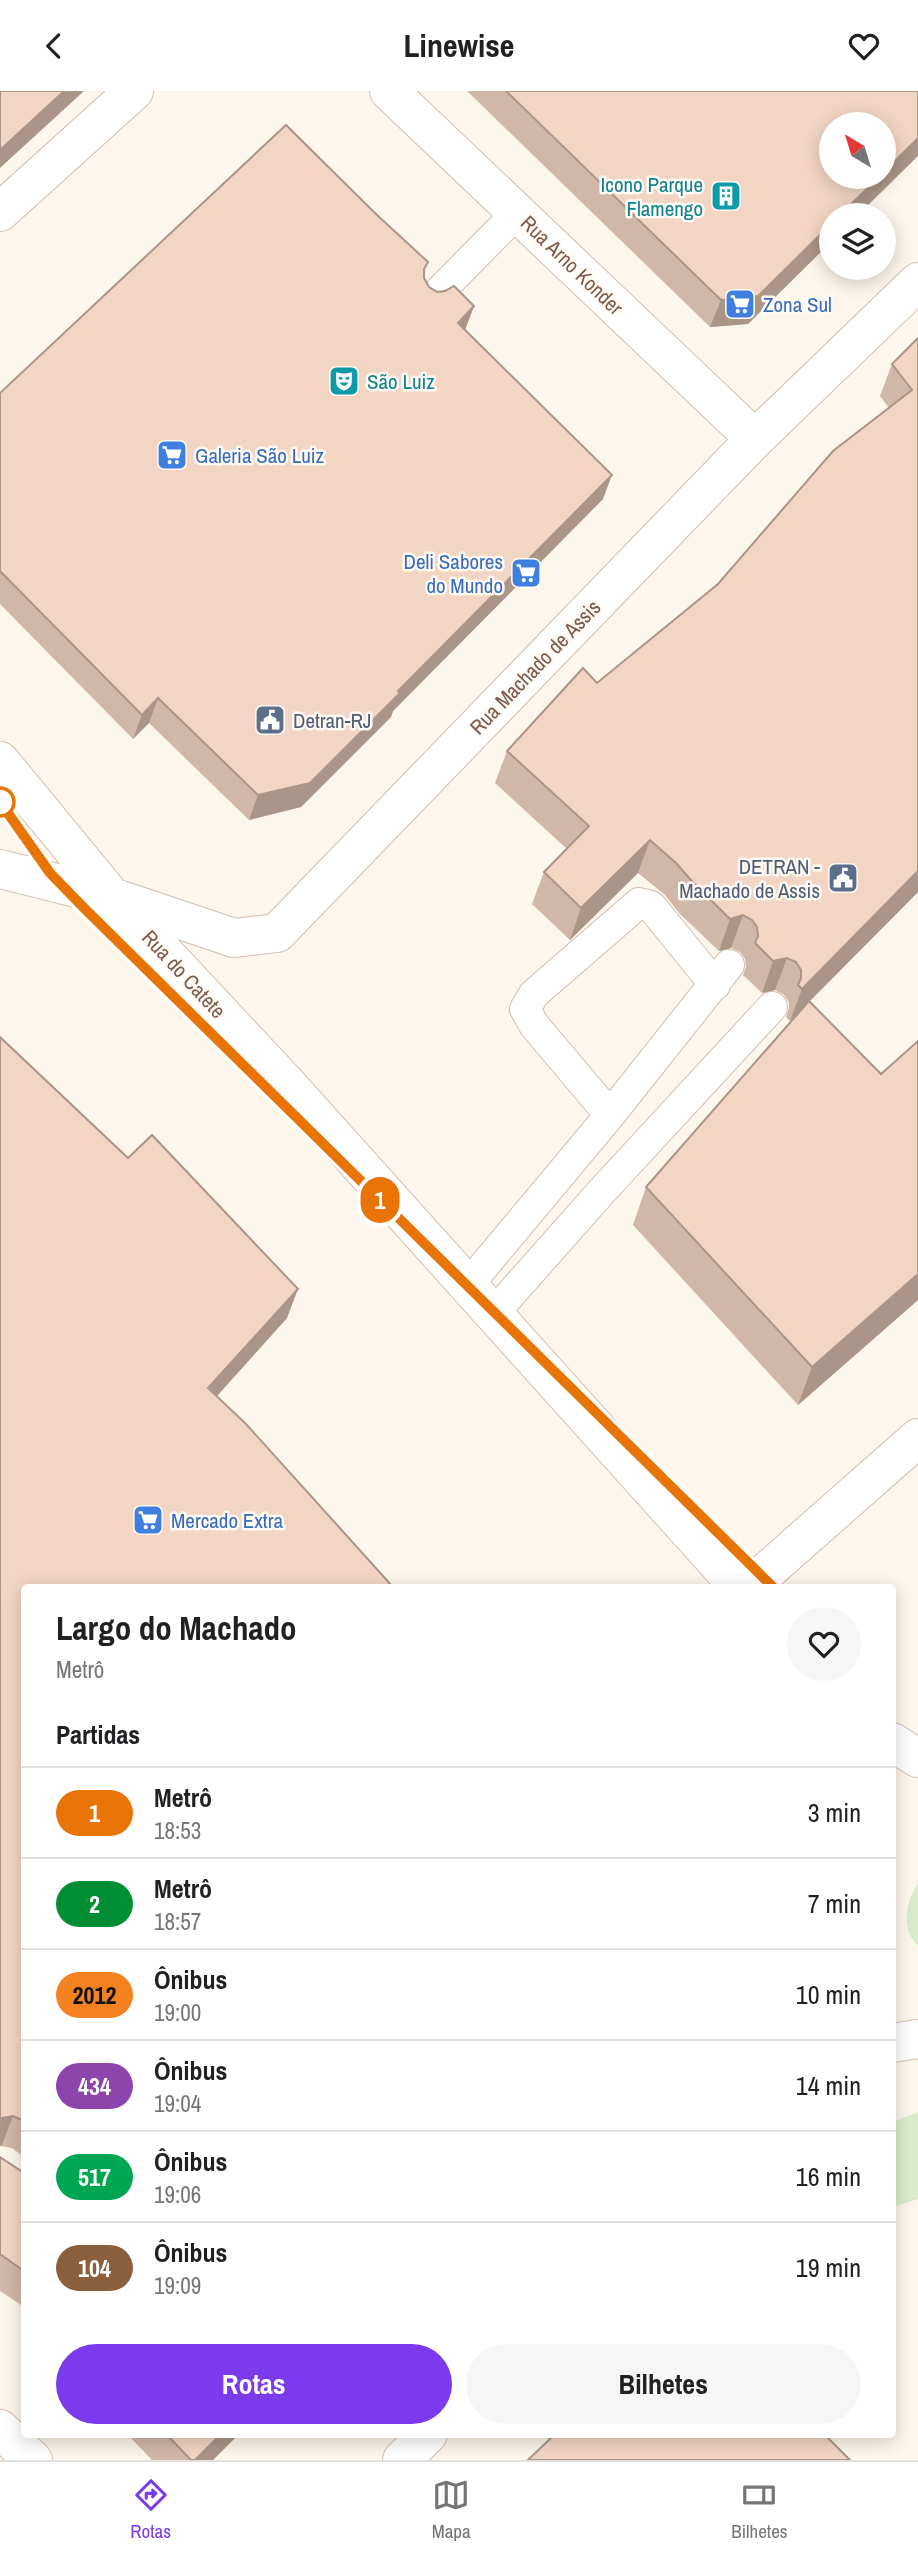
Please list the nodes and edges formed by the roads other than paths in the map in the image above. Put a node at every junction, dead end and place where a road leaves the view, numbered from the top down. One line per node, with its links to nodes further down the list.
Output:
1 (134, 91): 3 (street)
2 (389, 91): 4 (street, Rua Arno Konder)
3 (0, 212)
4 (517, 213): 6 (lane); 7 (street, Rua Arno Konder)
5 (918, 282): 7 (street, Rua Machado de Assis)
6 (432, 299)
7 (755, 439): 10 (street, Rua Machado de Assis)
8 (0, 761): 10 (street, Rua do Catete)
9 (0, 869): 10 (street, Rua Machado de Assis)
10 (111, 897): 13 (street, Rua do Catete)
11 (772, 1007): 14 (lane)
12 (610, 1115): 12 (lane); 13 (lane)
13 (468, 1285): 14 (street, Rua do Catete)
14 (493, 1314): 16 (street, Rua do Catete)
15 (918, 1438): 17 (street)
16 (736, 1584)
17 (752, 1584)
18 (896, 1744): 19 (street)
19 (918, 1758)
20 (918, 2039): 21 (street)
21 (896, 2042)
22 (0, 2429): 24 (street)
23 (424, 2438): 25 (street)
24 (33, 2460)
25 (402, 2460)

